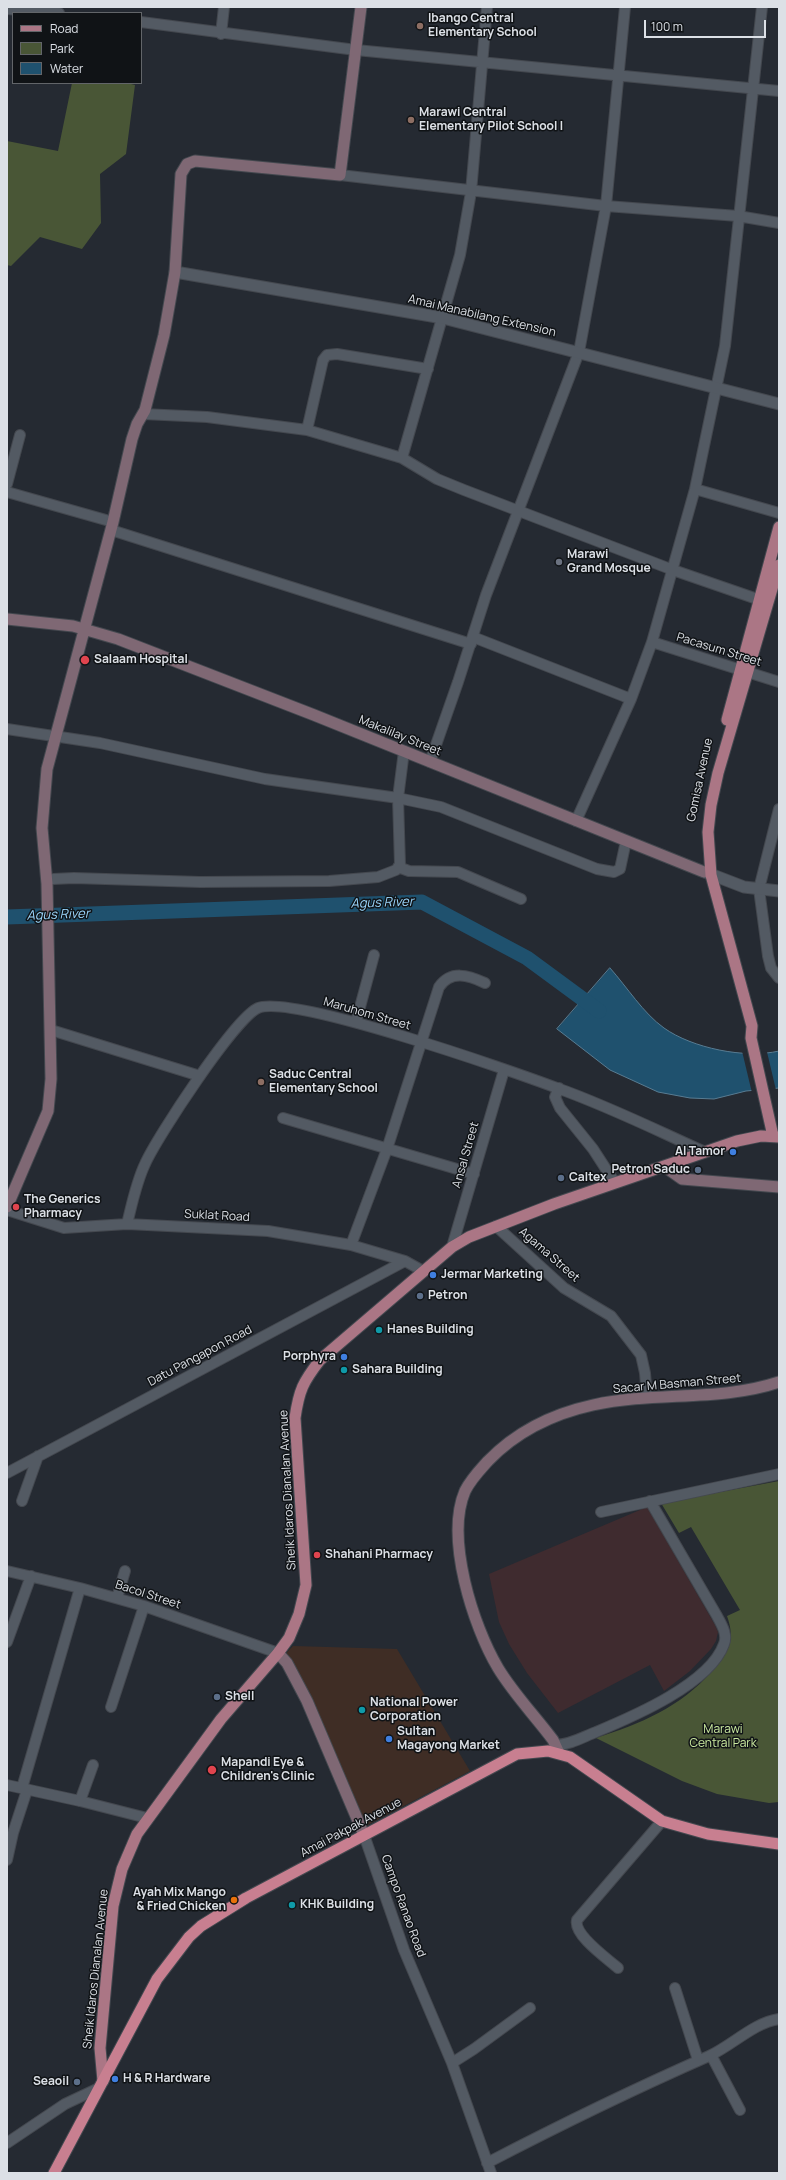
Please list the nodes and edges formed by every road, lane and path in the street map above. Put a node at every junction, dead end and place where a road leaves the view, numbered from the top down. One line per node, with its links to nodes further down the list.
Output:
1 (224, 7): 9 (street)
2 (361, 7): 10 (main road)
3 (487, 7): 11 (street)
4 (625, 7): 12 (street)
5 (762, 7): 13 (street)
6 (7, 9): 7 (street)
7 (46, 12)
8 (142, 22): 9 (street)
9 (221, 34): 10 (street)
10 (356, 50): 11 (street); 15 (main road)
11 (481, 63): 12 (street); 16 (street)
12 (618, 76): 13 (street); 17 (street)
13 (752, 88): 14 (street); 18 (street)
14 (779, 91)
15 (340, 175): 16 (street); 20 (main road)
16 (471, 192): 17 (street); 21 (street)
17 (606, 206): 18 (street); 22 (street)
18 (738, 216): 19 (street); 24 (street)
19 (779, 223)
20 (175, 272): 21 (street, Amai Manabilang Extension); 26 (main road)
21 (443, 318): 22 (street, Amai Manabilang Extension); 23 (street)
22 (579, 352): 24 (street, Amai Manabilang Extension); 33 (street)
23 (428, 369): 27 (street); 29 (street)
24 (717, 387): 25 (street, Amai Manabilang Extension); 31 (street)
25 (779, 404)
26 (143, 414): 27 (street); 35 (main road)
27 (307, 430): 29 (street)
28 (20, 435): 30 (street)
29 (402, 458): 33 (street)
30 (7, 484)
31 (695, 490): 34 (street); 38 (street)
32 (7, 492): 35 (street)
33 (519, 511): 38 (street); 42 (street)
34 (779, 513)
35 (112, 526): 41 (main road); 42 (street)
36 (779, 527): 39 (main road, Gomisa Avenue)
37 (779, 565): 44 (main road, Gomisa Avenue)
38 (673, 570): 39 (street); 43 (street)
39 (760, 600): 44 (main road, Gomisa Avenue)
40 (7, 619): 41 (main road, Makalilay Street)
41 (84, 628): 48 (main road); 49 (main road, Makalilay Street)
42 (472, 641): 46 (street); 50 (street)
43 (652, 642): 44 (street, Pacasum Street); 46 (street)
44 (745, 672): 45 (street, Pacasum Street); 56 (main road, Gomisa Avenue)
45 (779, 682)
46 (631, 699): 53 (street)
47 (7, 729): 48 (street)
48 (57, 737): 51 (street); 57 (main road)
49 (404, 751): 50 (main road, Makalilay Street); 51 (street)
50 (430, 762): 53 (main road, Makalilay Street)
51 (398, 798): 54 (street); 55 (street)
52 (779, 810): 58 (street)
53 (576, 821): 54 (main road, Makalilay Street)
54 (626, 841): 56 (main road, Makalilay Street)
55 (398, 867): 57 (street); 60 (street)
56 (707, 874): 58 (street); 71 (main road, Gomisa Avenue)
57 (50, 882): 65 (main road)
58 (759, 889): 59 (street); 62 (street)
59 (779, 891)
60 (521, 899)
61 (374, 955): 64 (street)
62 (779, 978)
63 (485, 983): 66 (street)
64 (356, 1022): 66 (street, Maruhom Street); 68 (street, Maruhom Street)
65 (51, 1030): 68 (street); 78 (main road)
66 (421, 1043): 67 (street, Maruhom Street); 72 (street)
67 (504, 1070): 69 (street, Maruhom Street); 75 (street, Ansal Street)
68 (200, 1076): 80 (street, Maruhom Street)
69 (559, 1088): 73 (street, Maruhom Street); 76 (street)
70 (283, 1118): 72 (street)
71 (776, 1137): 73 (main road, Sheik Idaros Dianalan Avenue)
72 (387, 1149): 75 (street); 82 (street)
73 (705, 1152): 74 (main road, Sheik Idaros Dianalan Avenue)
74 (665, 1167): 76 (main road, Sheik Idaros Dianalan Avenue); 77 (main road)
75 (474, 1174): 83 (street, Ansal Street)
76 (615, 1183): 81 (main road, Sheik Idaros Dianalan Avenue)
77 (779, 1187)
78 (7, 1207)
79 (7, 1210): 80 (street, Suklat Road)
80 (127, 1224): 82 (street, Suklat Road)
81 (496, 1226): 83 (main road, Sheik Idaros Dianalan Avenue); 87 (street, Agama Street)
82 (351, 1245): 84 (street, Suklat Road)
83 (452, 1247): 85 (main road, Sheik Idaros Dianalan Avenue)
84 (405, 1261): 85 (street, Suklat Road); 88 (street, Datu Pangapon Road)
85 (423, 1271): 101 (main road, Sheik Idaros Dianalan Avenue)
86 (779, 1382): 87 (main road, Sacar M Basman Street)
87 (646, 1397): 103 (main road, Sacar M Basman Street)
88 (38, 1456): 89 (street, Datu Pangapon Road); 91 (street)
89 (7, 1473)
90 (779, 1474): 92 (street)
91 (22, 1501)
92 (650, 1501): 93 (street); 103 (street)
93 (601, 1512)
94 (7, 1571): 96 (street, Bacol Street)
95 (125, 1571): 98 (street)
96 (31, 1576): 97 (street, Bacol Street); 100 (street)
97 (80, 1588): 98 (street, Bacol Street); 106 (street)
98 (117, 1598): 99 (street, Bacol Street)
99 (144, 1606): 101 (street, Bacol Street); 102 (street)
100 (7, 1642)
101 (278, 1653): 108 (main road, Sheik Idaros Dianalan Avenue); 110 (main road, Campo Ranao Road)
102 (111, 1707)
103 (558, 1749): 109 (highway, Amai Pakpak Avenue); 110 (highway, Amai Pakpak Avenue)
104 (93, 1766): 107 (street)
105 (7, 1786): 106 (street)
106 (24, 1789): 107 (street); 112 (street)
107 (80, 1801): 108 (street)
108 (147, 1818): 120 (main road, Sheik Idaros Dianalan Avenue)
109 (662, 1821): 111 (highway, Amai Pakpak Avenue); 113 (street)
110 (364, 1834): 119 (street, Campo Ranao Road); 120 (highway, Amai Pakpak Avenue)
111 (779, 1844)
112 (7, 1860)
113 (618, 1968)
114 (675, 1988): 118 (street)
115 (530, 2008): 119 (street)
116 (779, 2019): 117 (street)
117 (711, 2055): 118 (street); 121 (street)
118 (698, 2060): 123 (street)
119 (452, 2063): 123 (street, Campo Ranao Road)
120 (101, 2084): 122 (street); 124 (highway, Amai Pakpak Avenue)
121 (740, 2110)
122 (7, 2143)
123 (487, 2163): 125 (street, Campo Ranao Road)
124 (54, 2173)
125 (491, 2173)

